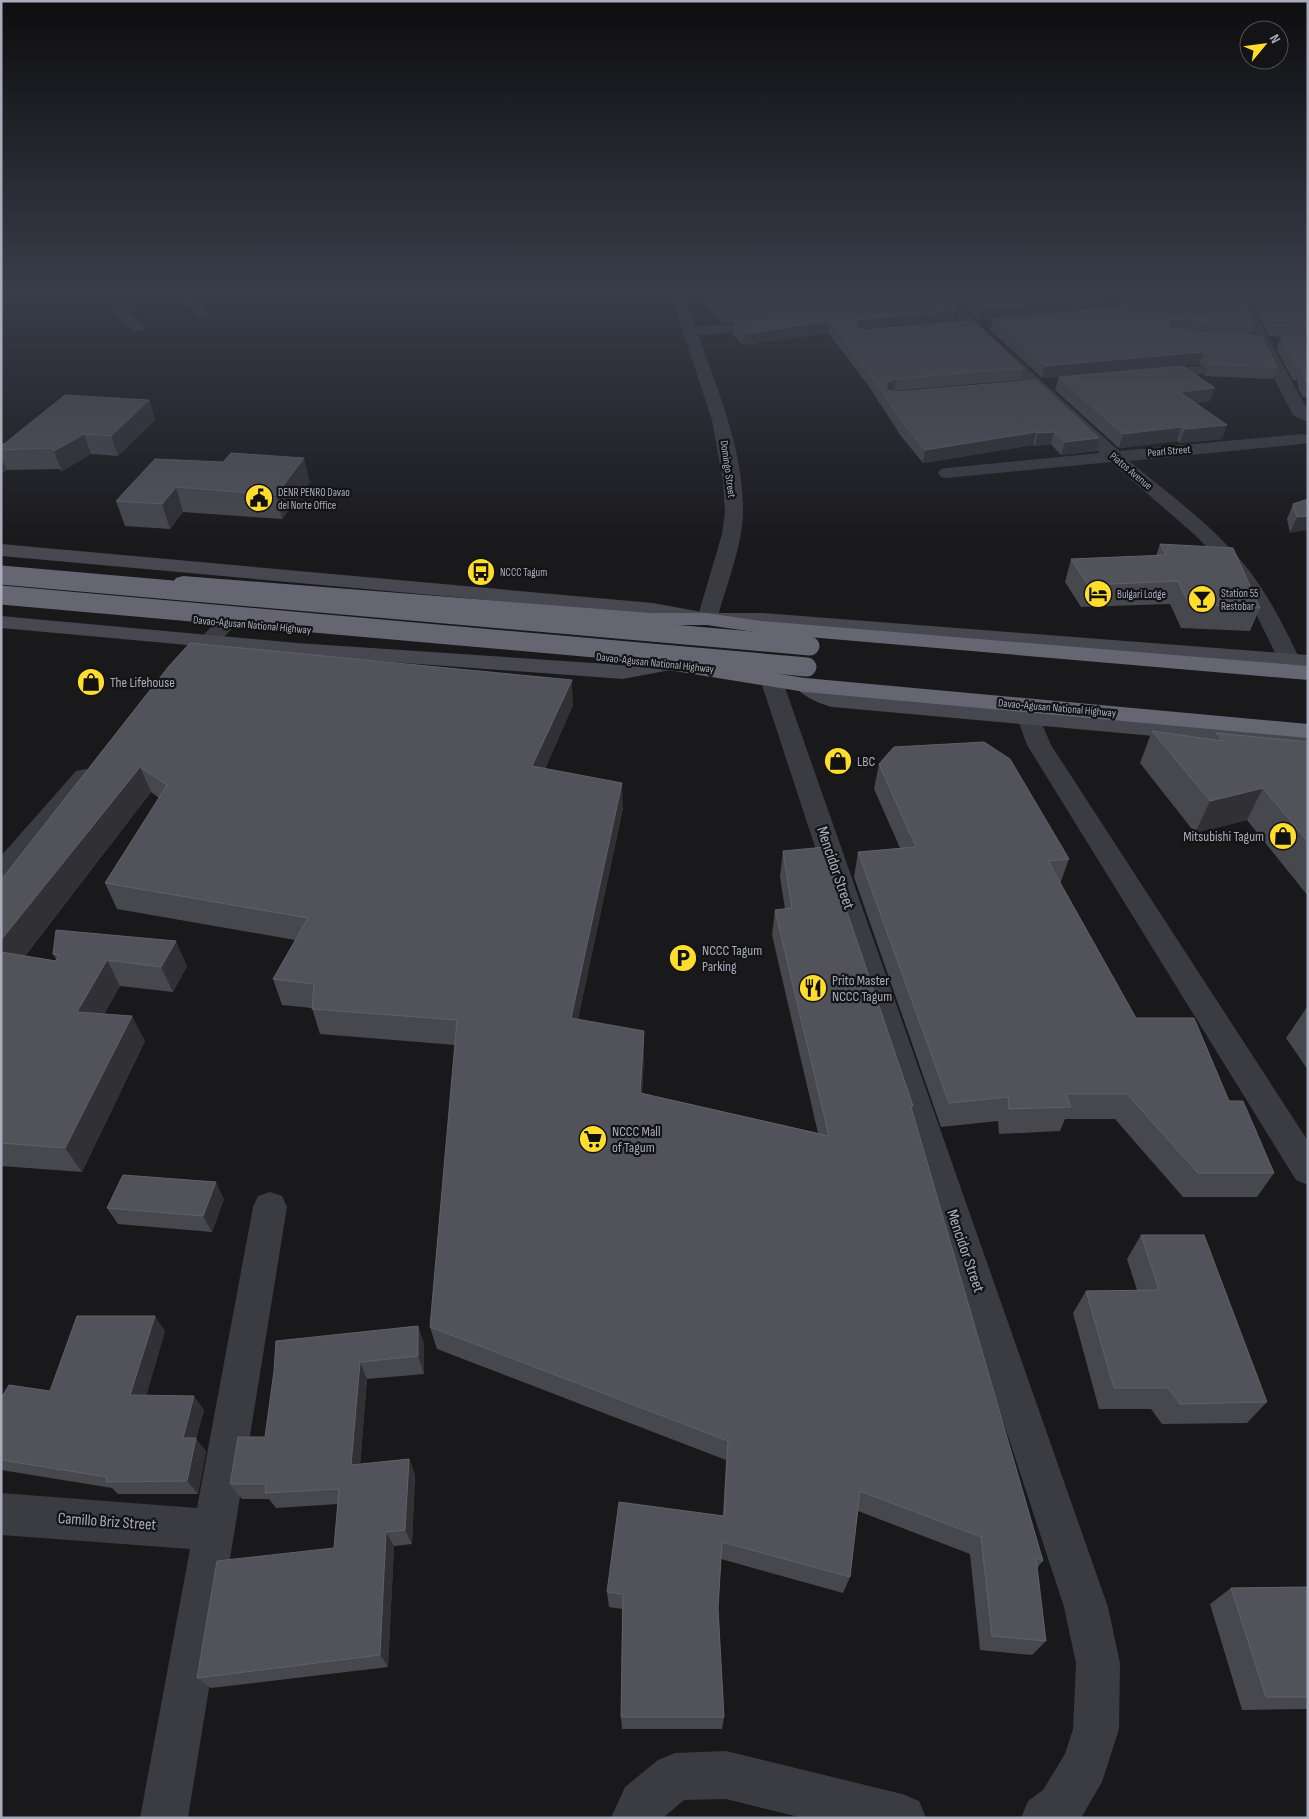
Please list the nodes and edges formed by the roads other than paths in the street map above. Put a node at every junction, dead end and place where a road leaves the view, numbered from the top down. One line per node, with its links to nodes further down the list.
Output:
1 (705, 378): 17 (street, Domingo Street)
2 (1029, 378): 5 (street, Piatos Avenue)
3 (1284, 378): 7 (street)
4 (1056, 384): 5 (street)
5 (1036, 385): 6 (street); 9 (street, Piatos Avenue)
6 (1017, 387)
7 (1304, 415)
8 (1302, 439): 9 (street, Pearl Street)
9 (1113, 456): 10 (street, Pearl Street); 23 (street, Piatos Avenue)
10 (947, 473)
11 (1, 550): 14 (street)
12 (1, 567): 14 (highway)
13 (1, 575): 22 (highway, Davao-Agusan National Highway, bridge)
14 (374, 590): 17 (highway)
15 (1, 595): 22 (highway, Davao-Agusan National Highway, bridge)
16 (1, 602): 19 (highway, Davao-Agusan National Highway)
17 (707, 619): 21 (highway); 23 (highway); 24 (highway)
18 (1, 622): 20 (street)
19 (226, 623): 20 (street); 21 (highway, Davao-Agusan National Highway)
20 (210, 641): 21 (street); 26 (street)
21 (673, 663): 24 (highway, Davao-Agusan National Highway)
22 (807, 666): 25 (highway, Davao-Agusan National Highway); 27 (highway, Davao-Agusan National Highway); 28 (highway, Davao-Agusan National Highway); 29 (street); 30 (highway, Davao-Agusan National Highway)
23 (1300, 667)
24 (732, 672): 25 (highway, Davao-Agusan National Highway)
25 (771, 679): 41 (street, Mencidor Street)
26 (174, 680)
27 (1308, 690)
28 (1308, 712)
29 (1029, 717): 31 (street); 34 (street)
30 (1308, 731)
31 (1308, 743)
32 (99, 762): 33 (street)
33 (1, 874)
34 (1308, 1170)
35 (270, 1207): 37 (street)
36 (1, 1514): 37 (street, Camillo Briz Street)
37 (213, 1530): 38 (street)
38 (164, 1818)
39 (636, 1818): 40 (street)
40 (902, 1818)
41 (1045, 1818)

